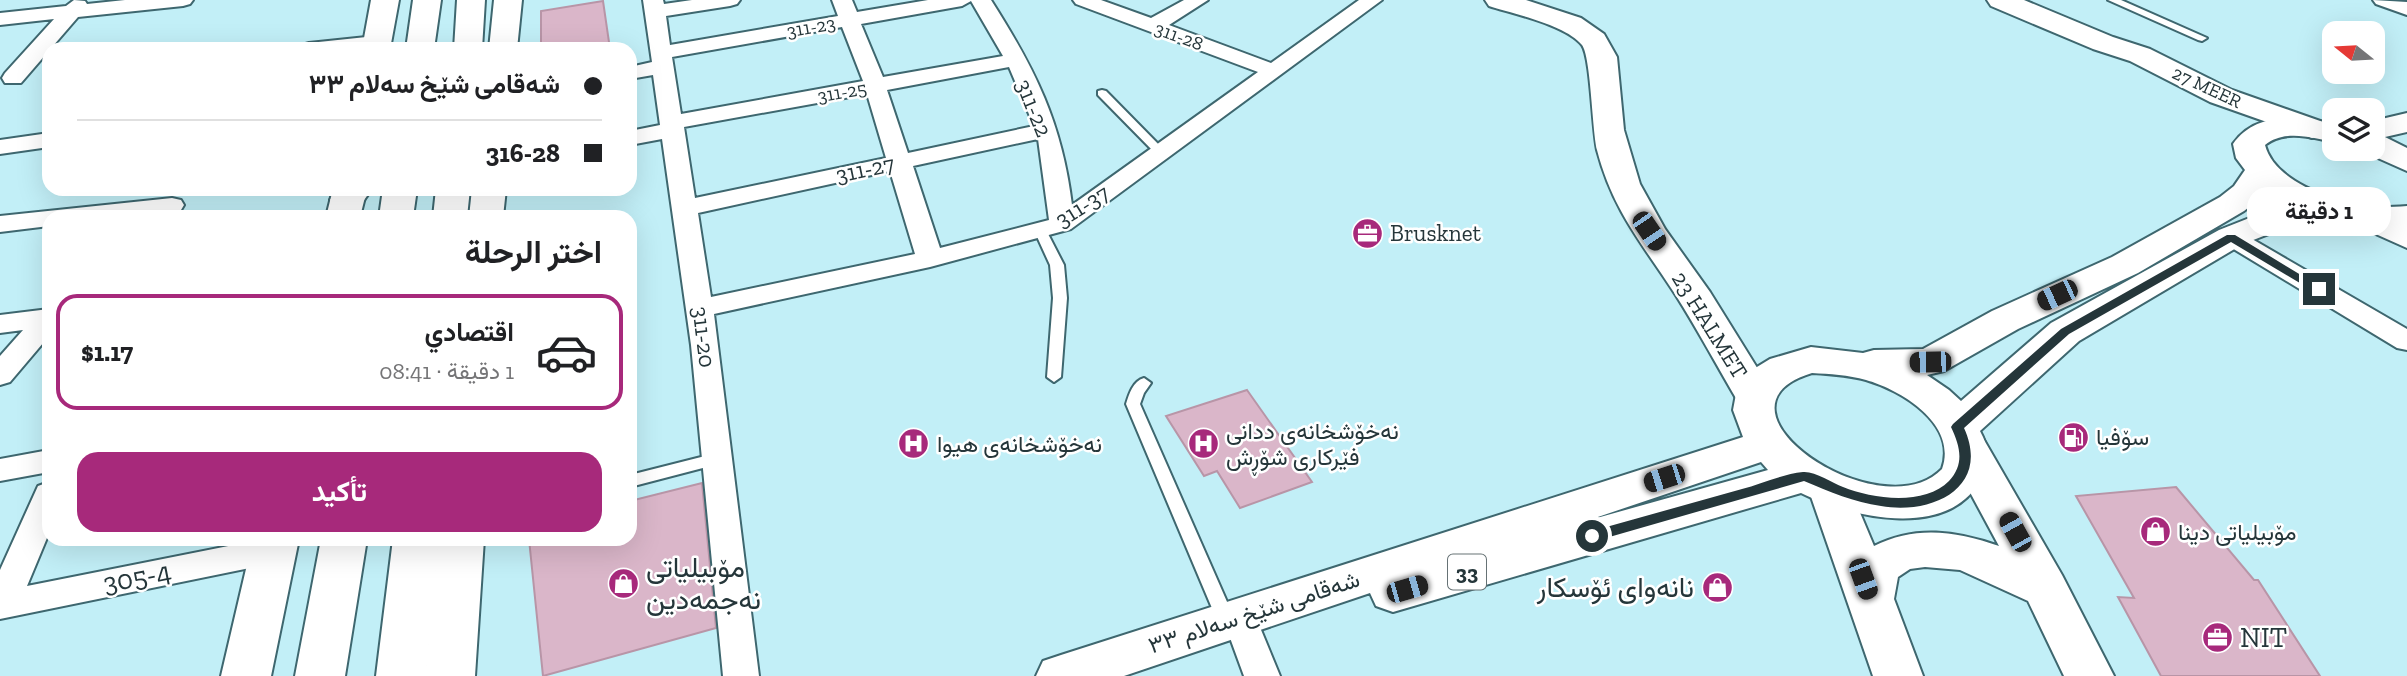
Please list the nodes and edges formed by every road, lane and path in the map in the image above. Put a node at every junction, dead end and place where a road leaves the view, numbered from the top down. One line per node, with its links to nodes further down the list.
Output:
1 (183, 0): 15 (street)
2 (385, 0): 24 (main road)
3 (471, 0): 26 (main road)
4 (508, 0): 27 (main road)
5 (730, 0): 17 (street)
6 (962, 0): 19 (street, 311-23)
7 (981, 0): 31 (street, 311-22)
8 (1083, 0): 21 (street, 311-28)
9 (1198, 0): 21 (street)
10 (1372, 0): 33 (street, 311-37)
11 (1499, 0): 72 (main road, 23 HALMET)
12 (2001, 0): 29 (main road, 27 MEER)
13 (2113, 0): 22 (lane)
14 (2383, 0): 18 (street)
15 (78, 5): 20 (street); 23 (street)
16 (420, 5): 25 (main road)
17 (654, 6): 30 (street, 311-20)
18 (2407, 9)
19 (846, 10): 30 (street, 311-23); 36 (street)
20 (0, 19)
21 (1153, 26): 33 (street, 311-28)
22 (2202, 38)
23 (42, 42)
24 (377, 42)
25 (420, 42)
26 (468, 42)
27 (504, 42)
28 (42, 43): 35 (street)
29 (2103, 43): 41 (main road, 27 MEER); 49 (main road, 27 MEER)
30 (660, 60): 32 (street, 311-23); 39 (street, 311-20)
31 (1014, 60): 36 (street, 311-25); 43 (street, 311-22)
32 (637, 70)
33 (1274, 71): 48 (street, 311-37)
34 (42, 75): 35 (street)
35 (7, 79)
36 (875, 85): 39 (street, 311-25); 51 (street)
37 (1102, 93): 48 (lane)
38 (2407, 122): 40 (main road)
39 (670, 127): 44 (street, 311-25); 53 (street, 311-20)
40 (2385, 128)
41 (2322, 129)
42 (2322, 130): 49 (main road)
43 (1045, 131): 51 (street, 311-27); 59 (street, 311-22)
44 (637, 136)
45 (42, 142): 46 (street)
46 (0, 147)
47 (2385, 150): 50 (main road)
48 (1161, 153): 59 (street, 311-37)
49 (2255, 157): 55 (main road); 68 (main road)
50 (2407, 161)
51 (901, 162): 53 (street, 311-27); 62 (street)
52 (173, 204): 54 (street)
53 (684, 208): 63 (street, 311-20)
54 (122, 210)
55 (2349, 212): 56 (main road); 60 (main road); 61 (main road)
56 (2407, 216)
57 (42, 219): 58 (street)
58 (0, 224)
59 (1051, 227): 62 (street, 311-37); 70 (lane)
60 (2231, 237): 67 (street); 73 (main road)
61 (2407, 237)
62 (930, 259): 63 (street, 311-37)
63 (700, 308): 75 (street, 311-20)
64 (42, 319): 65 (street)
65 (0, 324)
66 (42, 326): 69 (street)
67 (2407, 341)
68 (1858, 364): 72 (main road); 73 (main road)
69 (0, 375)
70 (1054, 377)
71 (1144, 383): 89 (lane)
72 (1754, 395): 74 (main road)
73 (1961, 435): 79 (main road); 86 (main road)
74 (1768, 444): 79 (main road); 89 (main road, شەقامی شێخ سەلام ٣٣ / 33)
75 (717, 459): 78 (lane); 94 (street, 311-20)
76 (42, 462): 77 (street)
77 (0, 470)
78 (637, 479)
79 (1818, 482): 87 (main road); 89 (main road, شەقامی شێخ سەلام ٣٣ / 33)
80 (42, 510): 88 (street)
81 (266, 546): 88 (street, 305-4)
82 (275, 546): 90 (main road)
83 (343, 546): 91 (main road)
84 (415, 546): 92 (main road)
85 (460, 546): 93 (main road)
86 (2045, 587): 87 (main road); 98 (main road)
87 (1870, 599): 97 (main road)
88 (1, 605)
89 (1245, 644): 95 (main road, شەقامی شێخ سەلام ٣٣ / 33); 96 (main road, شەقامی شێخ سەلام ٣٣ / 33)
90 (246, 676)
91 (320, 676)
92 (401, 676)
93 (450, 676)
94 (741, 676)
95 (1061, 676)
96 (1131, 676)
97 (1898, 676)
98 (2089, 676)

